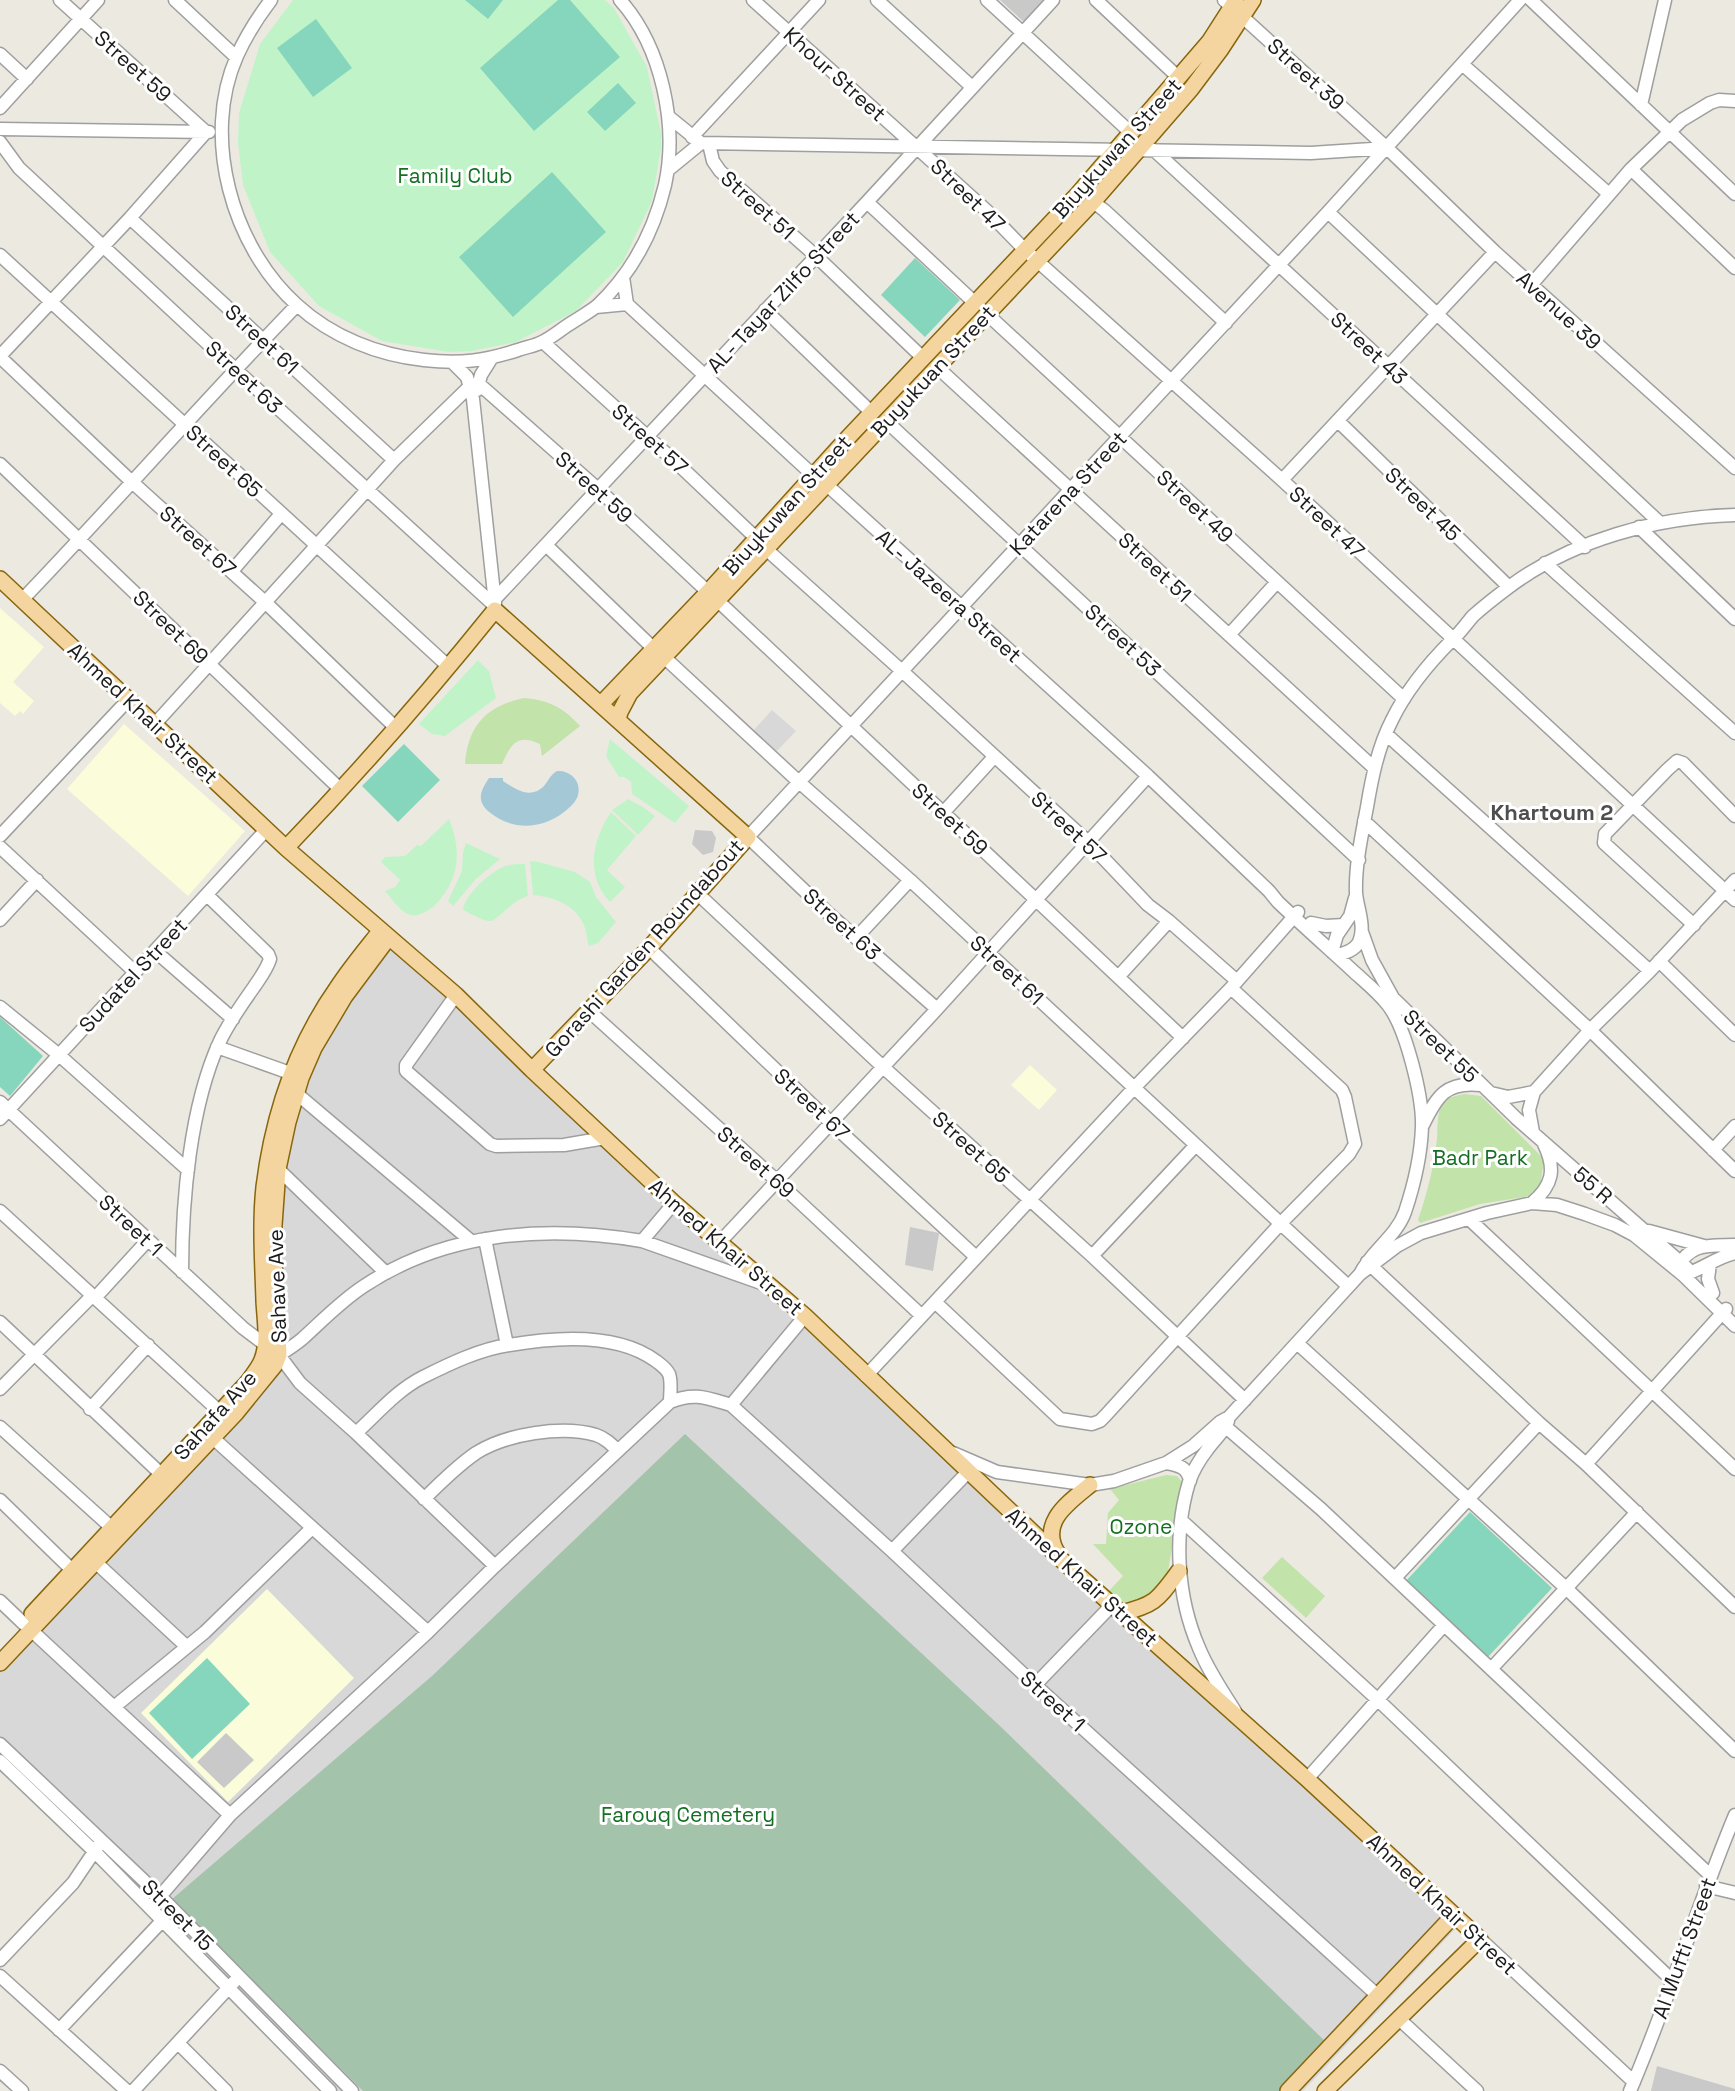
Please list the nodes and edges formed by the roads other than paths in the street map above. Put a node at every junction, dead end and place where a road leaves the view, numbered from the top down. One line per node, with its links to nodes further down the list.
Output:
1 (60, 0): 17 (street, Street 59)
2 (98, 0): 17 (street)
3 (175, 0): 21 (street)
4 (271, 0): 21 (street)
5 (620, 0): 29 (street)
6 (753, 0): 19 (street, Khour Street)
7 (819, 0): 19 (street)
8 (877, 0): 25 (street)
9 (987, 0): 18 (street)
10 (1053, 0): 18 (street, AL- Tayar Zilfo Street)
11 (1096, 0): 23 (street)
12 (1254, 0): 16 (main road)
13 (1520, 0): 22 (street, Katarena Street)
14 (1531, 0): 27 (street)
15 (1665, 0): 27 (street)
16 (1234, 6): 23 (main road, Biuykuwan Street); 38 (street, Street 39); 40 (main road, Buyukuan Street)
17 (81, 18): 24 (street); 31 (street, Street 59)
18 (1023, 32): 25 (street, AL- Tayar Zilfo Street); 33 (street)
19 (790, 33): 35 (street); 37 (street, Khour Street)
20 (0, 54): 24 (street)
21 (236, 57): 32 (street)
22 (1462, 64): 38 (street, Katarena Street); 43 (street)
23 (1179, 78): 33 (main road, Biuykuwan Street)
24 (27, 79): 28 (street)
25 (972, 87): 37 (street, AL- Tayar Zilfo Street)
26 (1735, 101): 34 (street)
27 (1641, 105): 34 (street)
28 (0, 108)
29 (669, 117): 35 (street); 42 (street)
30 (0, 129): 31 (street)
31 (206, 132): 32 (street); 48 (street)
32 (222, 132): 61 (street)
33 (1130, 132): 39 (main road, Biuykuwan Street)
34 (1670, 132): 41 (street); 44 (street)
35 (701, 141): 37 (street); 42 (street); 53 (street, Street 51)
36 (0, 142): 49 (street, Street 63)
37 (917, 147): 39 (street); 45 (street, AL- Tayar Zilfo Street); 50 (street, Street 47)
38 (1387, 148): 40 (street); 47 (street, Katarena Street); 51 (street, Avenue 39)
39 (1116, 150): 40 (street); 50 (main road, Biuykuwan Street)
40 (1146, 150): 46 (main road, Buyukuan Street); 55 (street, Street 43)
41 (1631, 169): 43 (street); 56 (street)
42 (668, 170): 57 (street)
43 (1609, 194): 58 (street)
44 (1735, 194)
45 (867, 202): 53 (street, AL- Tayar Zilfo Street); 63 (street, Street 49)
46 (1093, 202): 54 (main road, Buyukuan Street); 66 (street)
47 (1328, 212): 55 (street, Katarena Street); 65 (street)
48 (130, 218): 49 (street); 67 (street, Street 61)
49 (104, 247): 59 (street); 75 (street, Street 63)
50 (1024, 249): 54 (street, Street 47); 63 (main road, Biuykuwan Street)
51 (1495, 252): 58 (street, Avenue 39); 65 (street)
52 (0, 255): 59 (street, Street 65)
53 (816, 256): 64 (street, AL- Tayar Zilfo Street); 70 (street, Street 51)
54 (1036, 261): 63 (main road, Buyukuan Street); 77 (street, Street 47)
55 (1279, 265): 66 (street, Katarena Street); 73 (street, Street 43)
56 (1735, 268)
57 (623, 277): 60 (street); 62 (street)
58 (1531, 285): 87 (street, Avenue 39)
59 (52, 302): 69 (street); 82 (street, Street 65)
60 (627, 304): 62 (street); 76 (street, AL- Jazeera Street)
61 (297, 305): 67 (street); 72 (street)
62 (596, 307): 68 (street)
63 (981, 309): 70 (main road, Biuykuwan Street); 74 (main road, Buyukuan Street); 84 (street, Street 49)
64 (765, 310): 76 (street, AL- Tayar Zilfo Street); 79 (street)
65 (1438, 315): 73 (street); 97 (street)
66 (1226, 322): 77 (street, Katarena Street)
67 (263, 340): 75 (street); 85 (street, Street 61)
68 (543, 342): 71 (street); 83 (street, Street 57)
69 (0, 357): 90 (street, Street 67)
70 (923, 358): 79 (main road, Biuykuwan Street)
71 (491, 359): 72 (street); 78 (street)
72 (453, 363): 78 (street)
73 (1389, 366): 81 (street); 104 (street, Street 43)
74 (937, 367): 80 (main road, Buyukuan Street); 93 (street, Street 51)
75 (235, 369): 82 (street); 94 (street, Street 63)
76 (704, 376): 83 (street, AL- Tayar Zilfo Street); 88 (street, AL- Jazeera Street)
77 (1172, 380): 84 (street, Katarena Street); 89 (street, Street 47)
78 (475, 385): 85 (street); 92 (street, Street 59); 113 (street)
79 (872, 413): 88 (main road, Biuykuwan Street)
80 (886, 421): 91 (main road, Buyukuan Street); 101 (street, Street 53)
81 (1338, 421): 89 (street); 109 (street, Street 45)
82 (184, 424): 90 (street); 95 (street, Street 65)
83 (647, 436): 92 (street, AL- Tayar Zilfo Street); 100 (street, Street 57)
84 (1120, 436): 93 (street, Katarena Street); 108 (street, Street 49)
85 (394, 460): 94 (street)
86 (0, 464): 99 (street, Street 69)
87 (1735, 468)
88 (814, 476): 91 (street, AL- Jazeera Street); 100 (main road, Biuykuwan Street)
89 (1282, 480): 117 (street, Street 47)
90 (132, 482): 99 (street); 106 (street, Street 67)
91 (827, 485): 100 (main road, Buyukuan Street); 114 (street, AL- Jazeera Street)
92 (598, 489): 102 (street, AL- Tayar Zilfo Street); 110 (street, Street 59)
93 (1071, 489): 101 (street, Katarena Street); 116 (street, Street 51)
94 (368, 490): 103 (street); 113 (street, Street 63)
95 (281, 514): 103 (street, Street 65); 106 (street)
96 (1735, 515): 97 (street)
97 (1659, 522): 98 (street)
98 (1639, 527): 104 (street); 115 (street)
99 (80, 540): 111 (street); 119 (street, Street 69)
100 (761, 543): 110 (main road, Buyukuan Street); 121 (street, Street 57)
101 (1020, 545): 114 (street, Katarena Street); 146 (street, Street 53)
102 (546, 546): 113 (street, AL- Tayar Zilfo Street); 118 (street, Street 61)
103 (318, 547): 112 (street); 120 (street, Street 65)
104 (1585, 547): 105 (street)
105 (1545, 563): 109 (street); 129 (street)
106 (232, 572): 112 (street, Street 67)
107 (0, 579): 111 (main road, Ahmed Khair Street)
108 (1277, 582): 116 (street); 122 (street, Street 49)
109 (1509, 587): 117 (street)
110 (712, 596): 118 (main road, Buyukuan Street); 127 (street, Street 59)
111 (22, 600): 123 (main road, Ahmed Khair Street)
112 (266, 603): 119 (street); 128 (street, Street 67)
113 (495, 605): 120 (main road); 124 (main road, Gorashi Garden Roundabout)
114 (962, 607): 121 (street, Katarena Street); 133 (street, AL- Jazeera Street)
115 (1735, 619)
116 (1229, 635): 132 (street, Street 51)
117 (1453, 639): 122 (street); 136 (street, Street 47)
118 (659, 652): 124 (main road); 125 (main road, Buyukuan Street); 134 (street, Street 61)
119 (210, 664): 126 (street); 135 (street, Street 69)
120 (449, 667): 128 (main road)
121 (902, 671): 127 (street, Katarena Street); 131 (street, Street 57)
122 (1404, 699): 130 (street)
123 (128, 700): 126 (main road, Ahmed Khair Street); 141 (street)
124 (601, 705): 125 (main road, Gorashi Garden Roundabout)
125 (618, 720): 142 (main road, Gorashi Garden Roundabout)
126 (154, 725): 140 (main road, Ahmed Khair Street)
127 (851, 726): 134 (street, Katarena Street); 137 (street, Street 59)
128 (395, 727): 135 (main road)
129 (1735, 733)
130 (1386, 734): 132 (street); 170 (street)
131 (994, 757): 137 (street); 143 (street, Street 57)
132 (1373, 767): 139 (street)
133 (1148, 776): 143 (street); 156 (street, AL- Jazeera Street)
134 (799, 782): 142 (street, Katarena Street); 148 (street, Street 61)
135 (341, 790): 145 (main road)
136 (1632, 806): 138 (street); 150 (street, Street 47); 160 (street)
137 (943, 813): 154 (street, Street 59)
138 (1735, 816)
139 (1364, 821): 146 (street); 180 (street)
140 (267, 830): 145 (main road, Ahmed Khair Street); 153 (street, Sudatel Street)
141 (0, 836)
142 (748, 837): 151 (main road, Gorashi Garden Roundabout); 164 (street, Street 63)
143 (1088, 842): 154 (street); 158 (street, Street 57)
144 (0, 847): 147 (street)
145 (286, 848): 163 (main road, Gorashi Garden Roundabout)
146 (1359, 860): 152 (street)
147 (37, 880): 157 (street); 171 (street)
148 (910, 880): 164 (street); 168 (street, Street 61)
149 (1735, 880): 150 (street)
150 (1725, 891): 155 (street, Street 47); 160 (street)
151 (698, 894): 165 (main road, Gorashi Garden Roundabout); 185 (street, Street 65)
152 (1356, 894): 161 (street); 162 (street)
153 (207, 895): 166 (street, Sudatel Street); 179 (street)
154 (1035, 900): 168 (street); 172 (street, Street 59)
155 (1735, 900)
156 (1296, 915): 159 (street); 167 (street); 173 (street)
157 (0, 920)
158 (1169, 921): 172 (street); 173 (street, Street 57)
159 (1311, 923): 161 (street); 167 (street)
160 (1694, 924): 169 (street)
161 (1344, 925): 167 (street)
162 (1361, 930): 167 (street); 175 (street)
163 (385, 934): 174 (main road, Gorashi Garden Roundabout); 187 (main road, Sahafa Ave); 191 (main road, Sahave Ave)
164 (856, 938): 177 (street, Street 63)
165 (649, 948): 178 (main road, Gorashi Garden Roundabout); 194 (street, Street 67)
166 (155, 951): 171 (street, Sudatel Street); 179 (street)
167 (1337, 951): 175 (street, Street 55)
168 (988, 952): 177 (street); 188 (street, Street 61)
169 (1659, 961): 170 (street); 181 (street)
170 (1650, 971): 180 (street)
171 (135, 972): 184 (street, Sudatel Street)
172 (1119, 976): 182 (street, Street 59)
173 (1234, 984): 182 (street); 211 (street, Street 57)
174 (456, 995): 186 (main road, Gorashi Garden Roundabout); 198 (street)
175 (1391, 1002): 189 (street, Street 55); 195 (street)
176 (0, 1007): 184 (street)
177 (937, 1009): 185 (street)
178 (588, 1011): 186 (main road, Gorashi Garden Roundabout); 204 (street, Street 69)
179 (233, 1018): 183 (street)
180 (1590, 1030): 190 (street); 200 (street)
181 (1735, 1035)
182 (1183, 1038): 188 (street)
183 (217, 1047): 187 (street); 202 (street)
184 (59, 1055): 192 (street, Sudatel Street); 202 (street)
185 (883, 1067): 194 (street); 205 (street, Street 65)
186 (532, 1070): 198 (main road, Ahmed Khair Street)
187 (290, 1073): 241 (main road, Sahafa Ave)
188 (1134, 1088): 199 (street, Street 61); 205 (street)
189 (1485, 1089): 190 (street); 195 (street); 197 (street, 55 R)
190 (1534, 1092): 197 (street)
191 (296, 1093): 201 (main road, Sahave Ave); 216 (street)
192 (4, 1106): 193 (street, Sudatel Street); 215 (street, Street 1)
193 (0, 1119)
194 (830, 1122): 204 (street); 223 (street, Street 67)
195 (1422, 1126): 209 (street)
196 (1735, 1126): 200 (street)
197 (1537, 1136): 207 (street); 212 (street, 55 R)
198 (605, 1138): 206 (main road, Ahmed Khair Street)
199 (1196, 1145): 211 (street, Street 61); 222 (street)
200 (1713, 1150): 203 (street)
201 (278, 1169): 228 (street); 245 (main road, Sahave Ave)
202 (188, 1170): 227 (street)
203 (1735, 1171)
204 (776, 1180): 218 (street); 236 (street, Street 69)
205 (1030, 1200): 222 (street, Street 65); 223 (street)
206 (674, 1203): 217 (street); 218 (main road, Ahmed Khair Street)
207 (1532, 1203): 210 (street); 226 (street)
208 (0, 1210): 232 (street)
209 (1405, 1213): 213 (street); 224 (street)
210 (1469, 1219): 213 (street); 248 (street)
211 (1281, 1223): 230 (street, Street 61); 239 (street)
212 (1645, 1230): 220 (street); 226 (street)
213 (1421, 1233): 224 (street)
214 (485, 1239): 216 (street); 217 (street); 243 (street)
215 (147, 1241): 227 (street, Street 1); 232 (street)
216 (471, 1241): 228 (street)
217 (642, 1241): 229 (street)
218 (720, 1242): 229 (main road, Ahmed Khair Street)
219 (1735, 1245): 220 (street)
220 (1704, 1246): 226 (street)
221 (1735, 1254): 225 (street)
222 (1092, 1256): 239 (street, Street 65)
223 (976, 1257): 233 (street)
224 (1369, 1264): 230 (street); 255 (street)
225 (1710, 1264): 226 (street); 231 (street)
226 (1683, 1269): 231 (street); 234 (street)
227 (182, 1272): 241 (street, Street 1)
228 (386, 1273): 245 (street)
229 (771, 1286): 235 (main road, Ahmed Khair Street)
230 (1348, 1286): 240 (street)
231 (1713, 1293): 234 (street)
232 (94, 1296): 242 (street); 244 (street)
233 (935, 1302): 236 (street); 239 (street)
234 (1728, 1312): 238 (street); 248 (street)
235 (805, 1316): 246 (main road, Ahmed Khair Street); 251 (street)
236 (922, 1316): 246 (street)
237 (0, 1322): 244 (street)
238 (1735, 1326)
239 (1177, 1336): 249 (street, Street 65)
240 (1297, 1343): 249 (street); 270 (street)
241 (265, 1344): 245 (street, Street 1); 253 (main road, Sahafa Ave)
242 (148, 1345): 252 (street); 253 (street)
243 (507, 1345): 250 (street); 257 (street)
244 (34, 1353): 247 (street); 252 (street)
245 (279, 1355): 257 (street); 258 (main road, Sahave Ave)
246 (866, 1376): 259 (main road, Ahmed Khair Street)
247 (0, 1389)
248 (1653, 1391): 262 (street); 263 (street)
249 (1245, 1400): 254 (street)
250 (670, 1402): 251 (street); 260 (street)
251 (731, 1405): 275 (street, Street 1)
252 (90, 1409): 265 (street)
253 (220, 1412): 265 (main road, Sahafa Ave)
254 (1225, 1422): 261 (street); 266 (street); 281 (street)
255 (1539, 1423): 262 (street); 270 (street)
256 (0, 1427): 273 (street)
257 (356, 1433): 268 (street)
258 (213, 1438): 274 (street); 276 (main road, Sahave Ave)
259 (941, 1447): 264 (main road, Ahmed Khair Street); 267 (street)
260 (618, 1451): 268 (street); 278 (street)
261 (1166, 1463): 266 (street); 267 (street)
262 (1586, 1464): 271 (street)
263 (1735, 1469)
264 (968, 1472): 275 (street); 277 (main road, Ahmed Khair Street)
265 (162, 1474): 273 (main road, Sahafa Ave)
266 (1190, 1481): 272 (street)
267 (1090, 1485): 277 (main road)
268 (424, 1499): 278 (street)
269 (0, 1500): 279 (street)
270 (1469, 1500): 281 (street); 282 (street)
271 (1637, 1512): 282 (street); 284 (street)
272 (1182, 1521): 280 (street); 294 (street)
273 (112, 1528): 276 (main road, Sahafa Ave)
274 (311, 1529): 288 (street); 289 (street)
275 (892, 1551): 293 (street, Street 1)
276 (91, 1558): 279 (main road, Sahafa Ave); 287 (main road, Sahave Ave); 289 (street)
277 (1065, 1563): 285 (main road, Ahmed Khair Street)
278 (495, 1566): 288 (street)
279 (72, 1570): 287 (main road, Sahafa Ave)
280 (1179, 1571): 285 (main road); 296 (street)
281 (1395, 1578): 286 (street)
282 (1567, 1589): 292 (street); 298 (street)
283 (0, 1601): 287 (street)
284 (1735, 1606)
285 (1116, 1609): 293 (street); 296 (main road, Ahmed Khair Street)
286 (1444, 1625): 292 (street); 294 (street)
287 (27, 1627): 290 (main road, Sahafa Ave); 291 (main road, Sahave Ave); 295 (street)
288 (428, 1632): 301 (street)
289 (186, 1646): 295 (street)
290 (0, 1649)
291 (0, 1663)
292 (1491, 1670): 306 (street)
293 (1035, 1685): 319 (street, Street 1)
294 (1377, 1699): 300 (street); 317 (street)
295 (114, 1707): 301 (street)
296 (1244, 1725): 300 (main road, Ahmed Khair Street)
297 (0, 1744): 303 (street, Street 15)
298 (1735, 1751)
299 (0, 1761): 304 (street, Street 15)
300 (1307, 1779): 310 (main road, Ahmed Khair Street)
301 (230, 1815): 305 (street)
302 (1735, 1815): 306 (street, Al Mufti Street)
303 (101, 1839): 304 (street); 308 (street, Street 15)
304 (95, 1852): 309 (street, Street 15); 314 (street)
305 (172, 1880): 308 (street); 311 (street)
306 (1708, 1880): 307 (street); 317 (street, Al Mufti Street)
307 (1735, 1893)
308 (159, 1895): 309 (street); 311 (street, Street 15)
309 (150, 1908): 312 (street, Street 15)
310 (1454, 1915): 313 (main road, Ahmed Khair Street); 319 (main road)
311 (181, 1917): 315 (street, Street 15)
312 (162, 1922): 318 (street, Street 15); 321 (street)
313 (1480, 1939): 320 (main road); 324 (street, Ahmed Khair Street)
314 (0, 1960)
315 (239, 1975): 318 (street); 330 (street, Street 15)
316 (0, 1976): 321 (street)
317 (1674, 1982): 324 (street, Al Mufti Street)
318 (229, 1989): 322 (street); 329 (street, Street 15)
319 (1377, 1995): 331 (main road)
320 (1398, 2018): 332 (main road); 333 (street)
321 (59, 2030): 326 (street)
322 (178, 2043): 327 (street); 328 (street)
323 (2, 2076): 325 (street)
324 (1632, 2086)
325 (22, 2091)
326 (127, 2091)
327 (133, 2091)
328 (226, 2091)
329 (330, 2091)
330 (352, 2091)
331 (1288, 2091)
332 (1325, 2091)
333 (1477, 2091)

